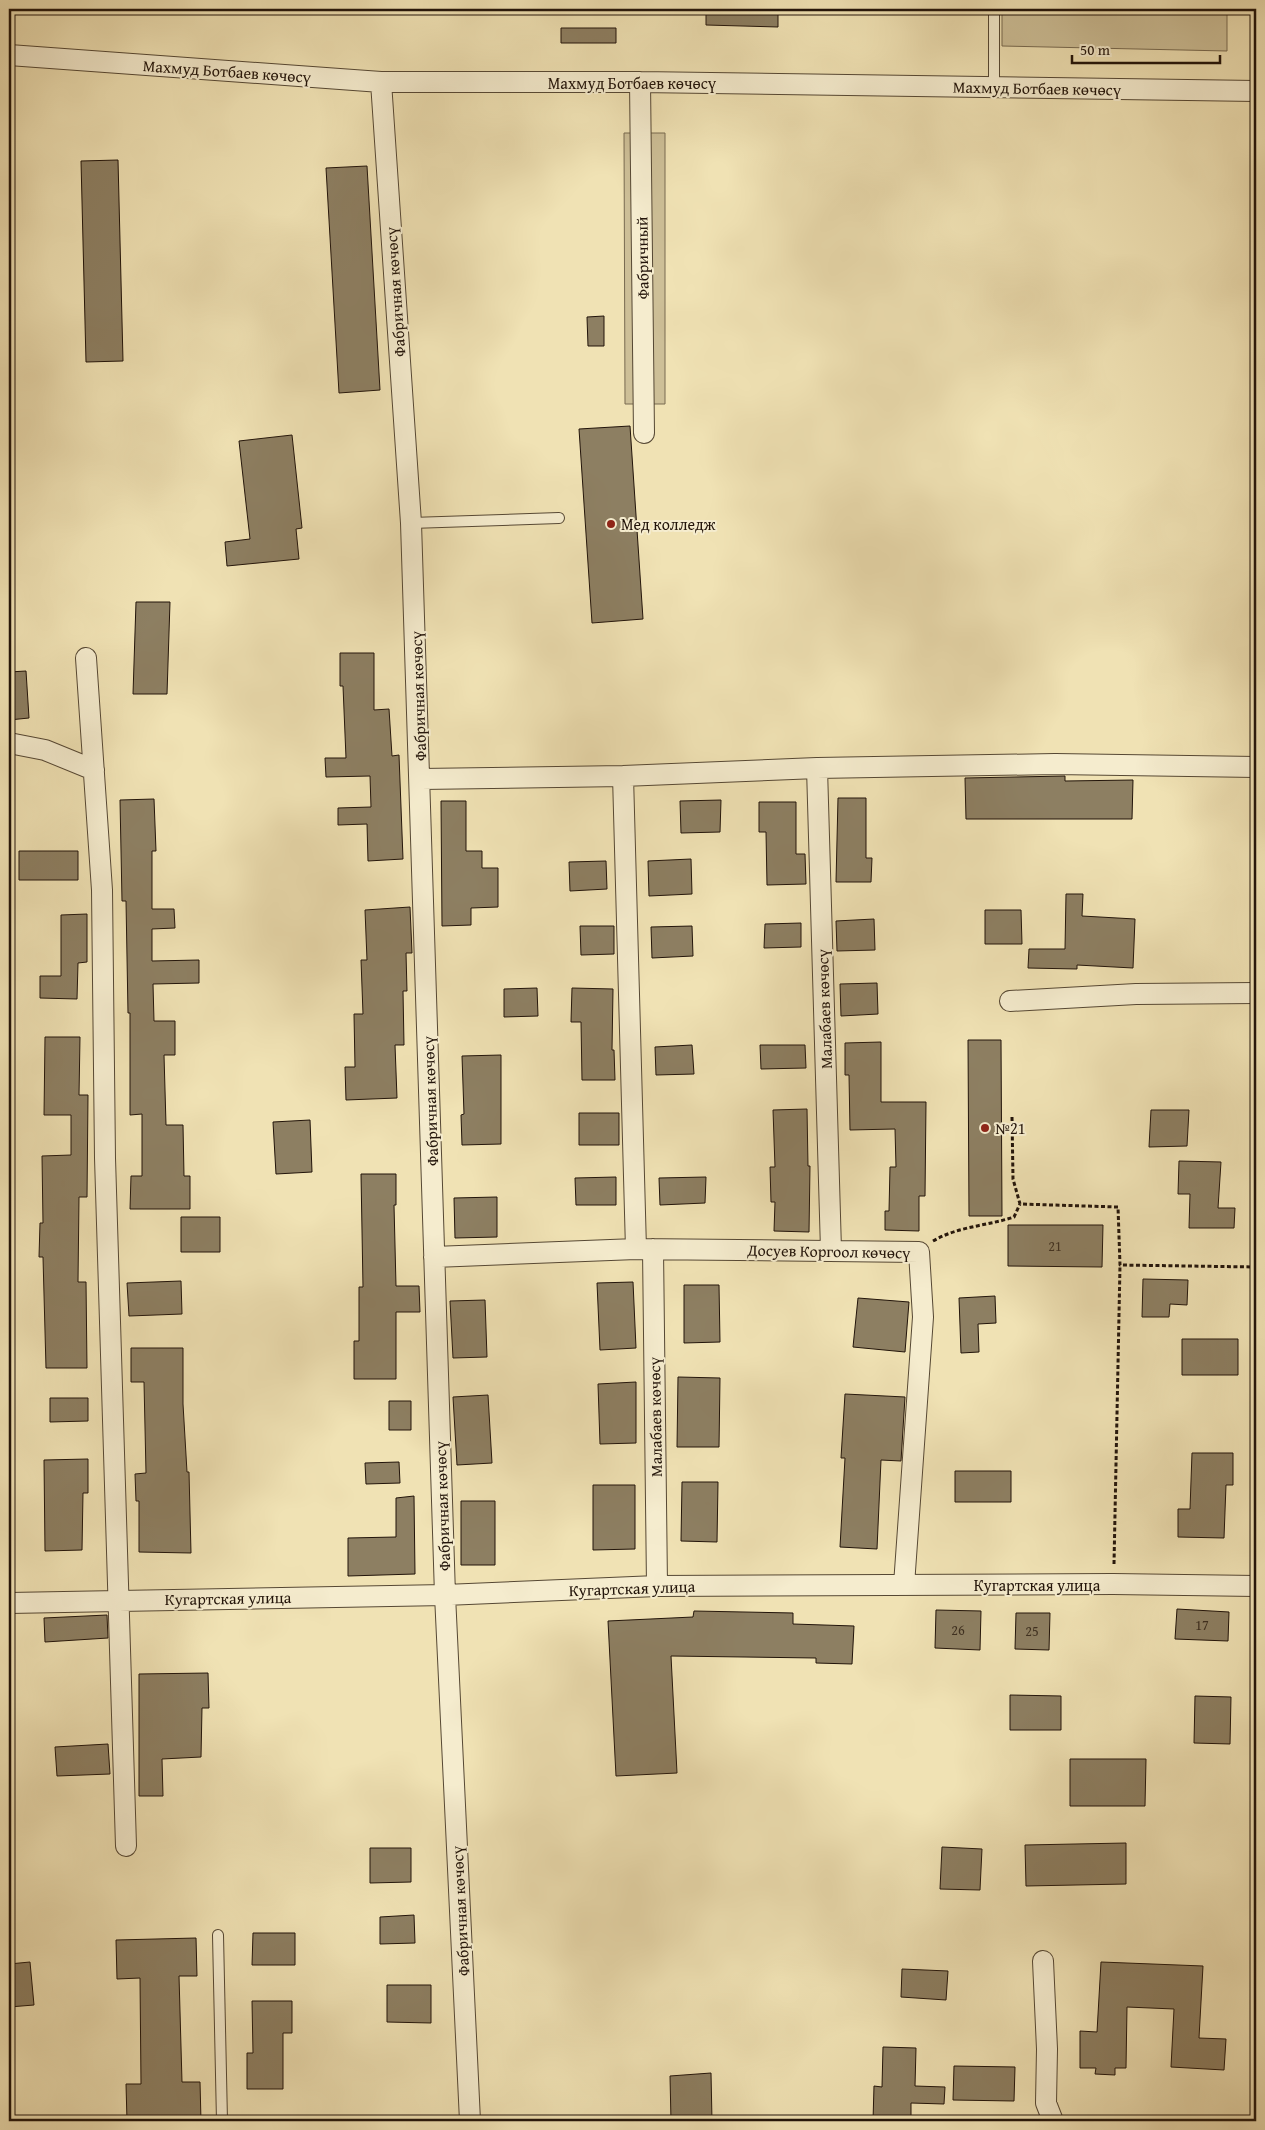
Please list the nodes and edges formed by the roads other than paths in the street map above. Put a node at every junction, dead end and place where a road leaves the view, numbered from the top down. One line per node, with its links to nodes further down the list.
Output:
1 (994, 9): 5 (lane)
2 (9, 55): 3 (street, Махмуд Ботбаев көчөсү)
3 (380, 82): 4 (street, Махмуд Ботбаев көчөсү); 9 (street, Фабричная көчөсү)
4 (640, 82): 5 (street, Махмуд Ботбаев көчөсү); 7 (street, Фабричный)
5 (994, 87): 6 (street, Махмуд Ботбаев көчөсү)
6 (1256, 91)
7 (644, 433)
8 (560, 518): 9 (lane)
9 (411, 524): 16 (street, Фабричная көчөсү)
10 (86, 658): 14 (street)
11 (9, 743): 14 (street)
12 (1256, 767): 13 (street)
13 (817, 768): 15 (street); 20 (street, Малабаев көчөсү)
14 (94, 770): 26 (street)
15 (623, 776): 16 (street); 19 (street, Малабаев көчөсү)
16 (420, 779): 21 (street, Фабричная көчөсү)
17 (1256, 993): 18 (street)
18 (1010, 1001)
19 (645, 1249): 20 (street, Досуев Коргоол көчөсү); 21 (street, Досуев Коргоол көчөсү); 23 (street, Малабаев көчөсү)
20 (831, 1250): 22 (street, Досуев Коргоол көчөсү)
21 (434, 1257): 25 (street, Фабричная көчөсү)
22 (904, 1585): 23 (street, Кугартская улица); 24 (street, Кугартская улица)
23 (657, 1586): 25 (street, Кугартская улица)
24 (1256, 1586)
25 (445, 1595): 26 (street, Кугартская улица); 32 (street, Фабричная көчөсү)
26 (118, 1600): 27 (street, Кугартская улица); 28 (street)
27 (9, 1603)
28 (126, 1846)
29 (218, 1935): 31 (lane)
30 (1042, 1961): 33 (street)
31 (222, 2121)
32 (470, 2121)
33 (1054, 2121)

